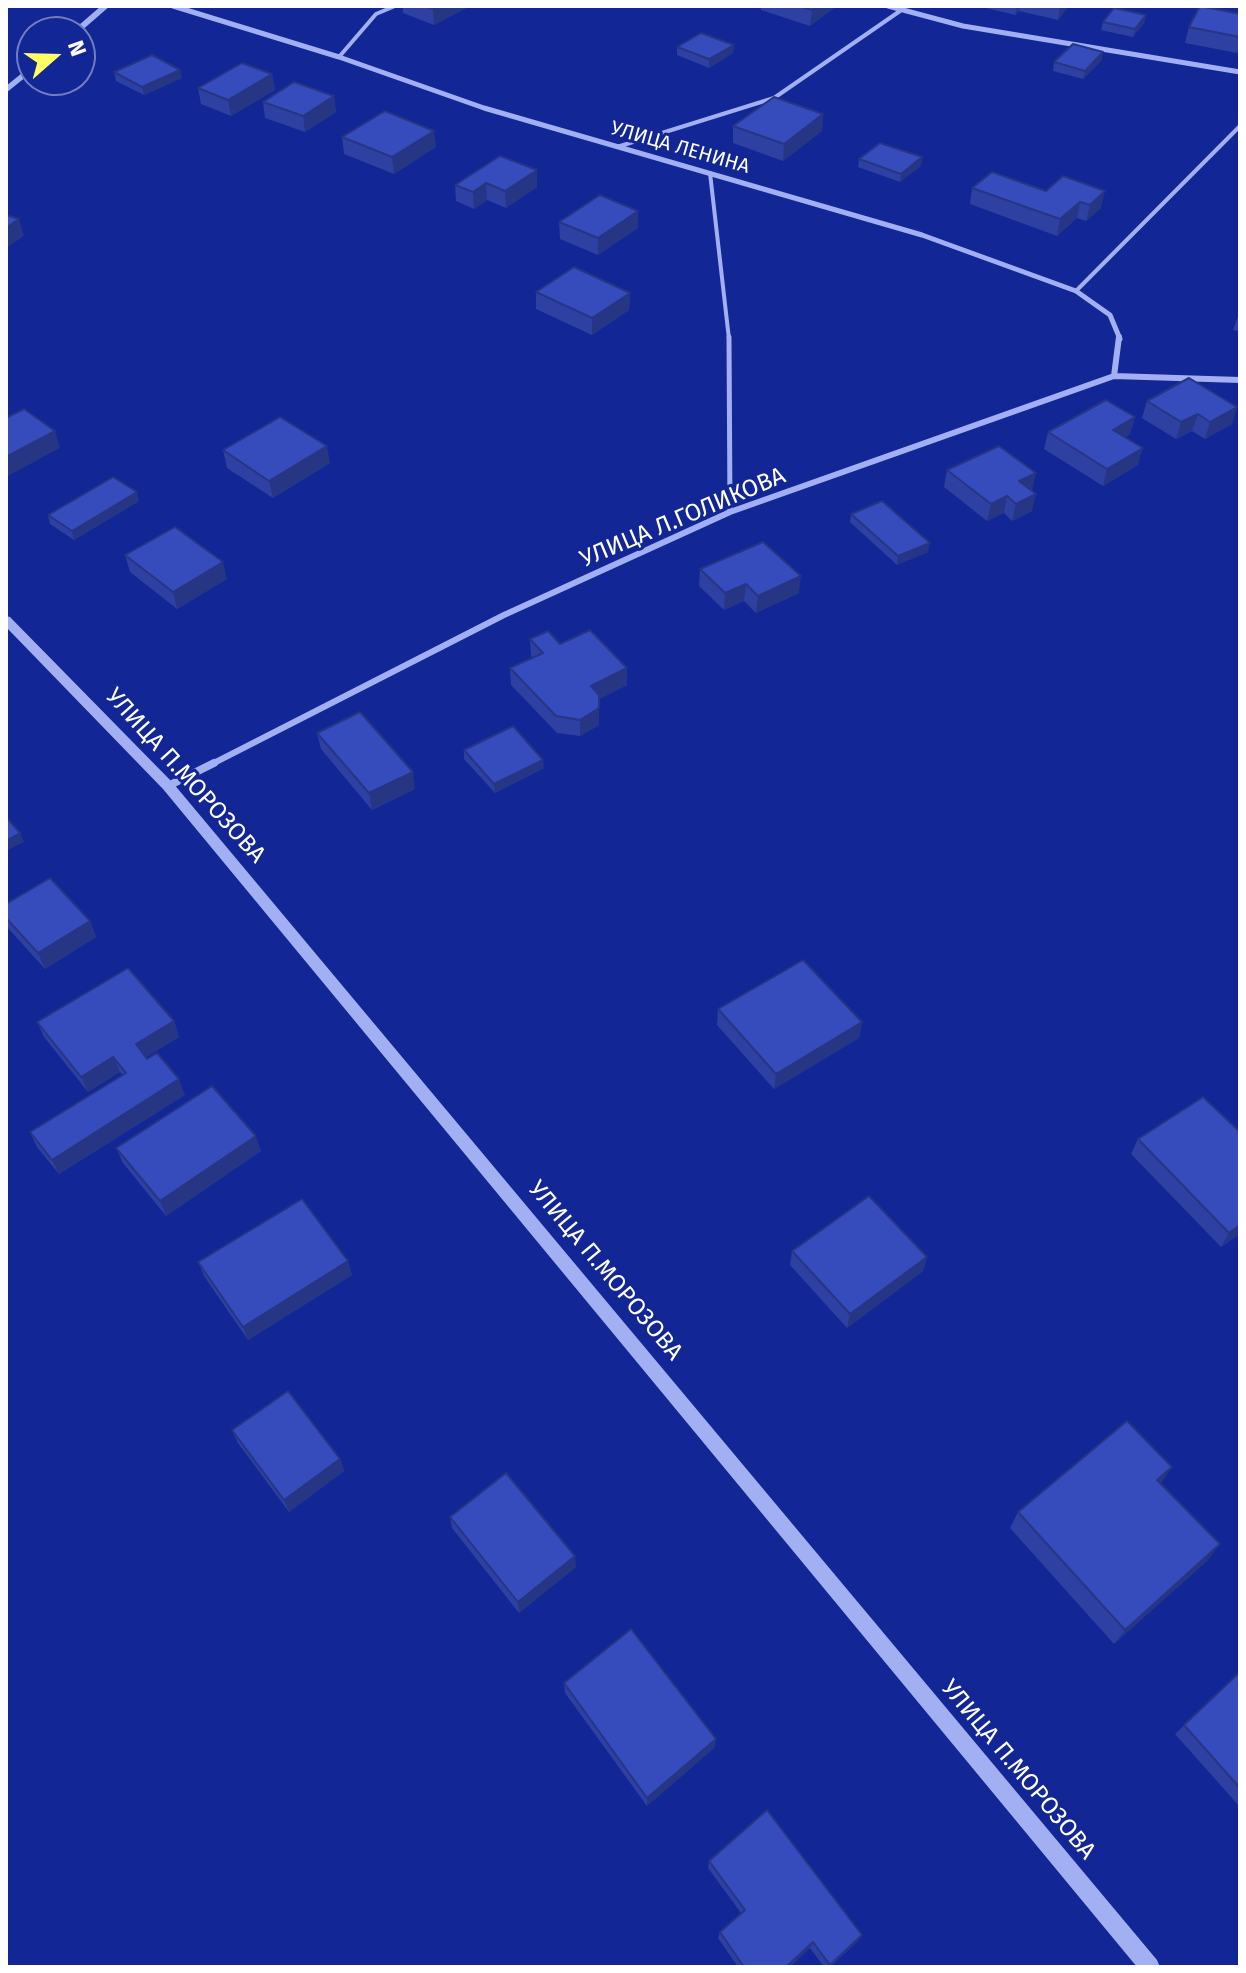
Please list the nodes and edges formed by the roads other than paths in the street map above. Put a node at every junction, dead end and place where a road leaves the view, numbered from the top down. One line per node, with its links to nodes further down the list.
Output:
1 (173, 6): 5 (street, УЛИЦА ЛЕНИНА)
2 (395, 6): 5 (lane)
3 (888, 6): 4 (street)
4 (900, 11): 6 (street); 8 (lane)
5 (339, 57): 8 (street, УЛИЦА ЛЕНИНА)
6 (1240, 72)
7 (1240, 126): 10 (lane)
8 (617, 147): 9 (street, УЛИЦА ЛЕНИНА)
9 (710, 173): 10 (street, УЛИЦА ЛЕНИНА); 13 (lane)
10 (1076, 291): 11 (street, УЛИЦА ЛЕНИНА)
11 (1114, 376): 12 (street, УЛИЦА Л.ГОЛИКОВА); 13 (street, УЛИЦА Л.ГОЛИКОВА)
12 (1240, 380)
13 (730, 512): 15 (street, УЛИЦА Л.ГОЛИКОВА)
14 (6, 620): 15 (street, УЛИЦА П.МОРОЗОВА)
15 (168, 786): 16 (street, УЛИЦА П.МОРОЗОВА)
16 (1150, 1967)

